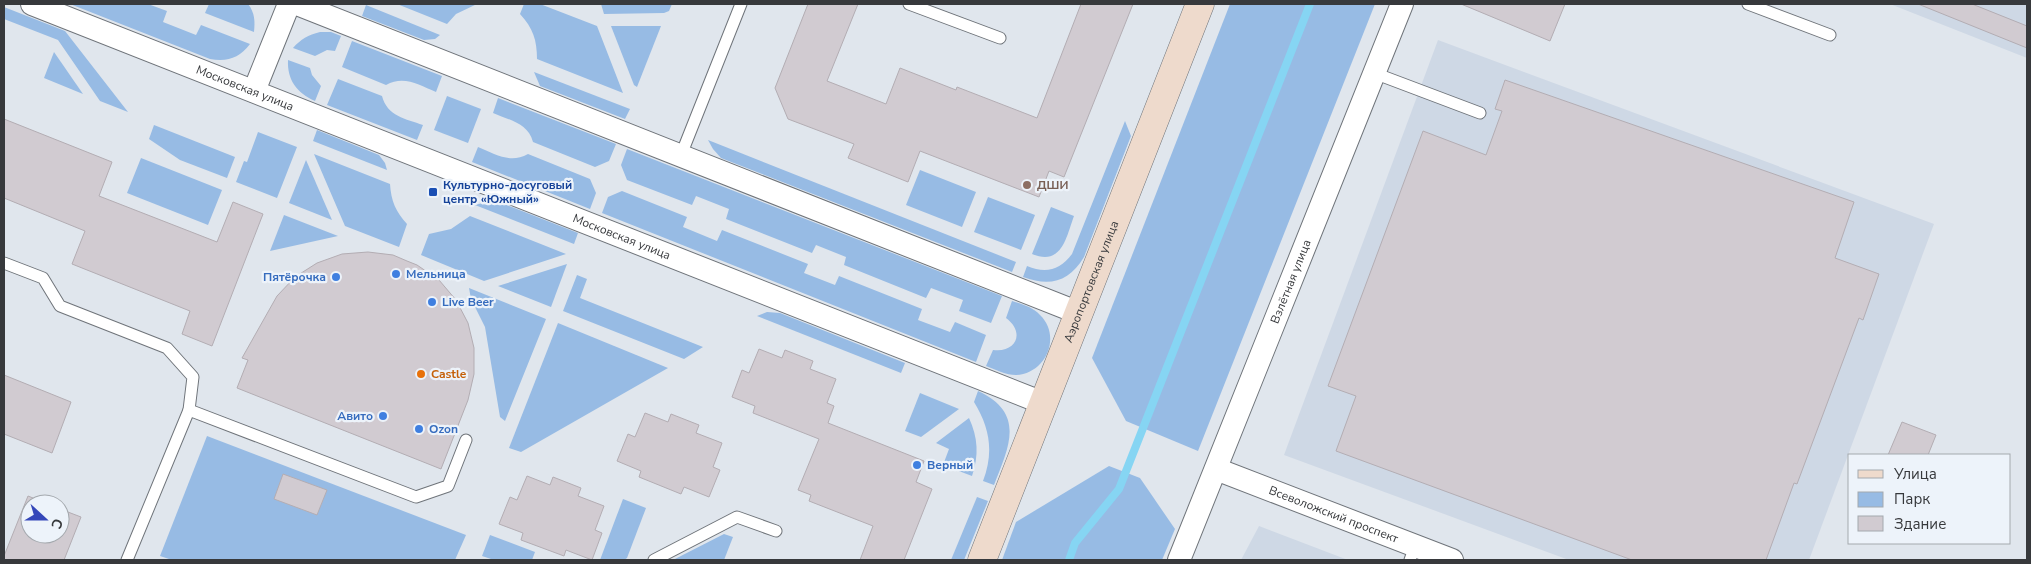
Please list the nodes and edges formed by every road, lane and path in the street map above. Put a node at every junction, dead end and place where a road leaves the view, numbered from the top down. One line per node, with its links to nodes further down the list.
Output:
1 (32, 4): 12 (street, Московская улица)
2 (288, 4): 12 (street)
3 (297, 4): 14 (street)
4 (741, 4): 14 (lane)
5 (909, 4): 10 (lane)
6 (1200, 4): 16 (street, Аэропортовская улица)
7 (1402, 4): 11 (street, Взлётная улица)
8 (1748, 4): 9 (lane)
9 (1830, 35)
10 (1000, 38)
11 (1374, 74): 13 (lane); 20 (street, Взлётная улица)
12 (254, 91): 17 (street, Московская улица)
13 (1480, 113)
14 (681, 156): 16 (street)
15 (4, 263): 18 (lane)
16 (1079, 313): 17 (street, Аэропортовская улица)
17 (1043, 403): 26 (street, Аэропортовская улица)
18 (189, 410): 19 (lane); 23 (lane)
19 (466, 440)
20 (1216, 469): 22 (street, Всеволожский проспект); 27 (street, Взлётная улица)
21 (776, 531): 25 (lane)
22 (1412, 553): 24 (street, Всеволожский проспект)
23 (131, 559)
24 (1447, 559)
25 (654, 560)
26 (982, 560)
27 (1179, 560)

